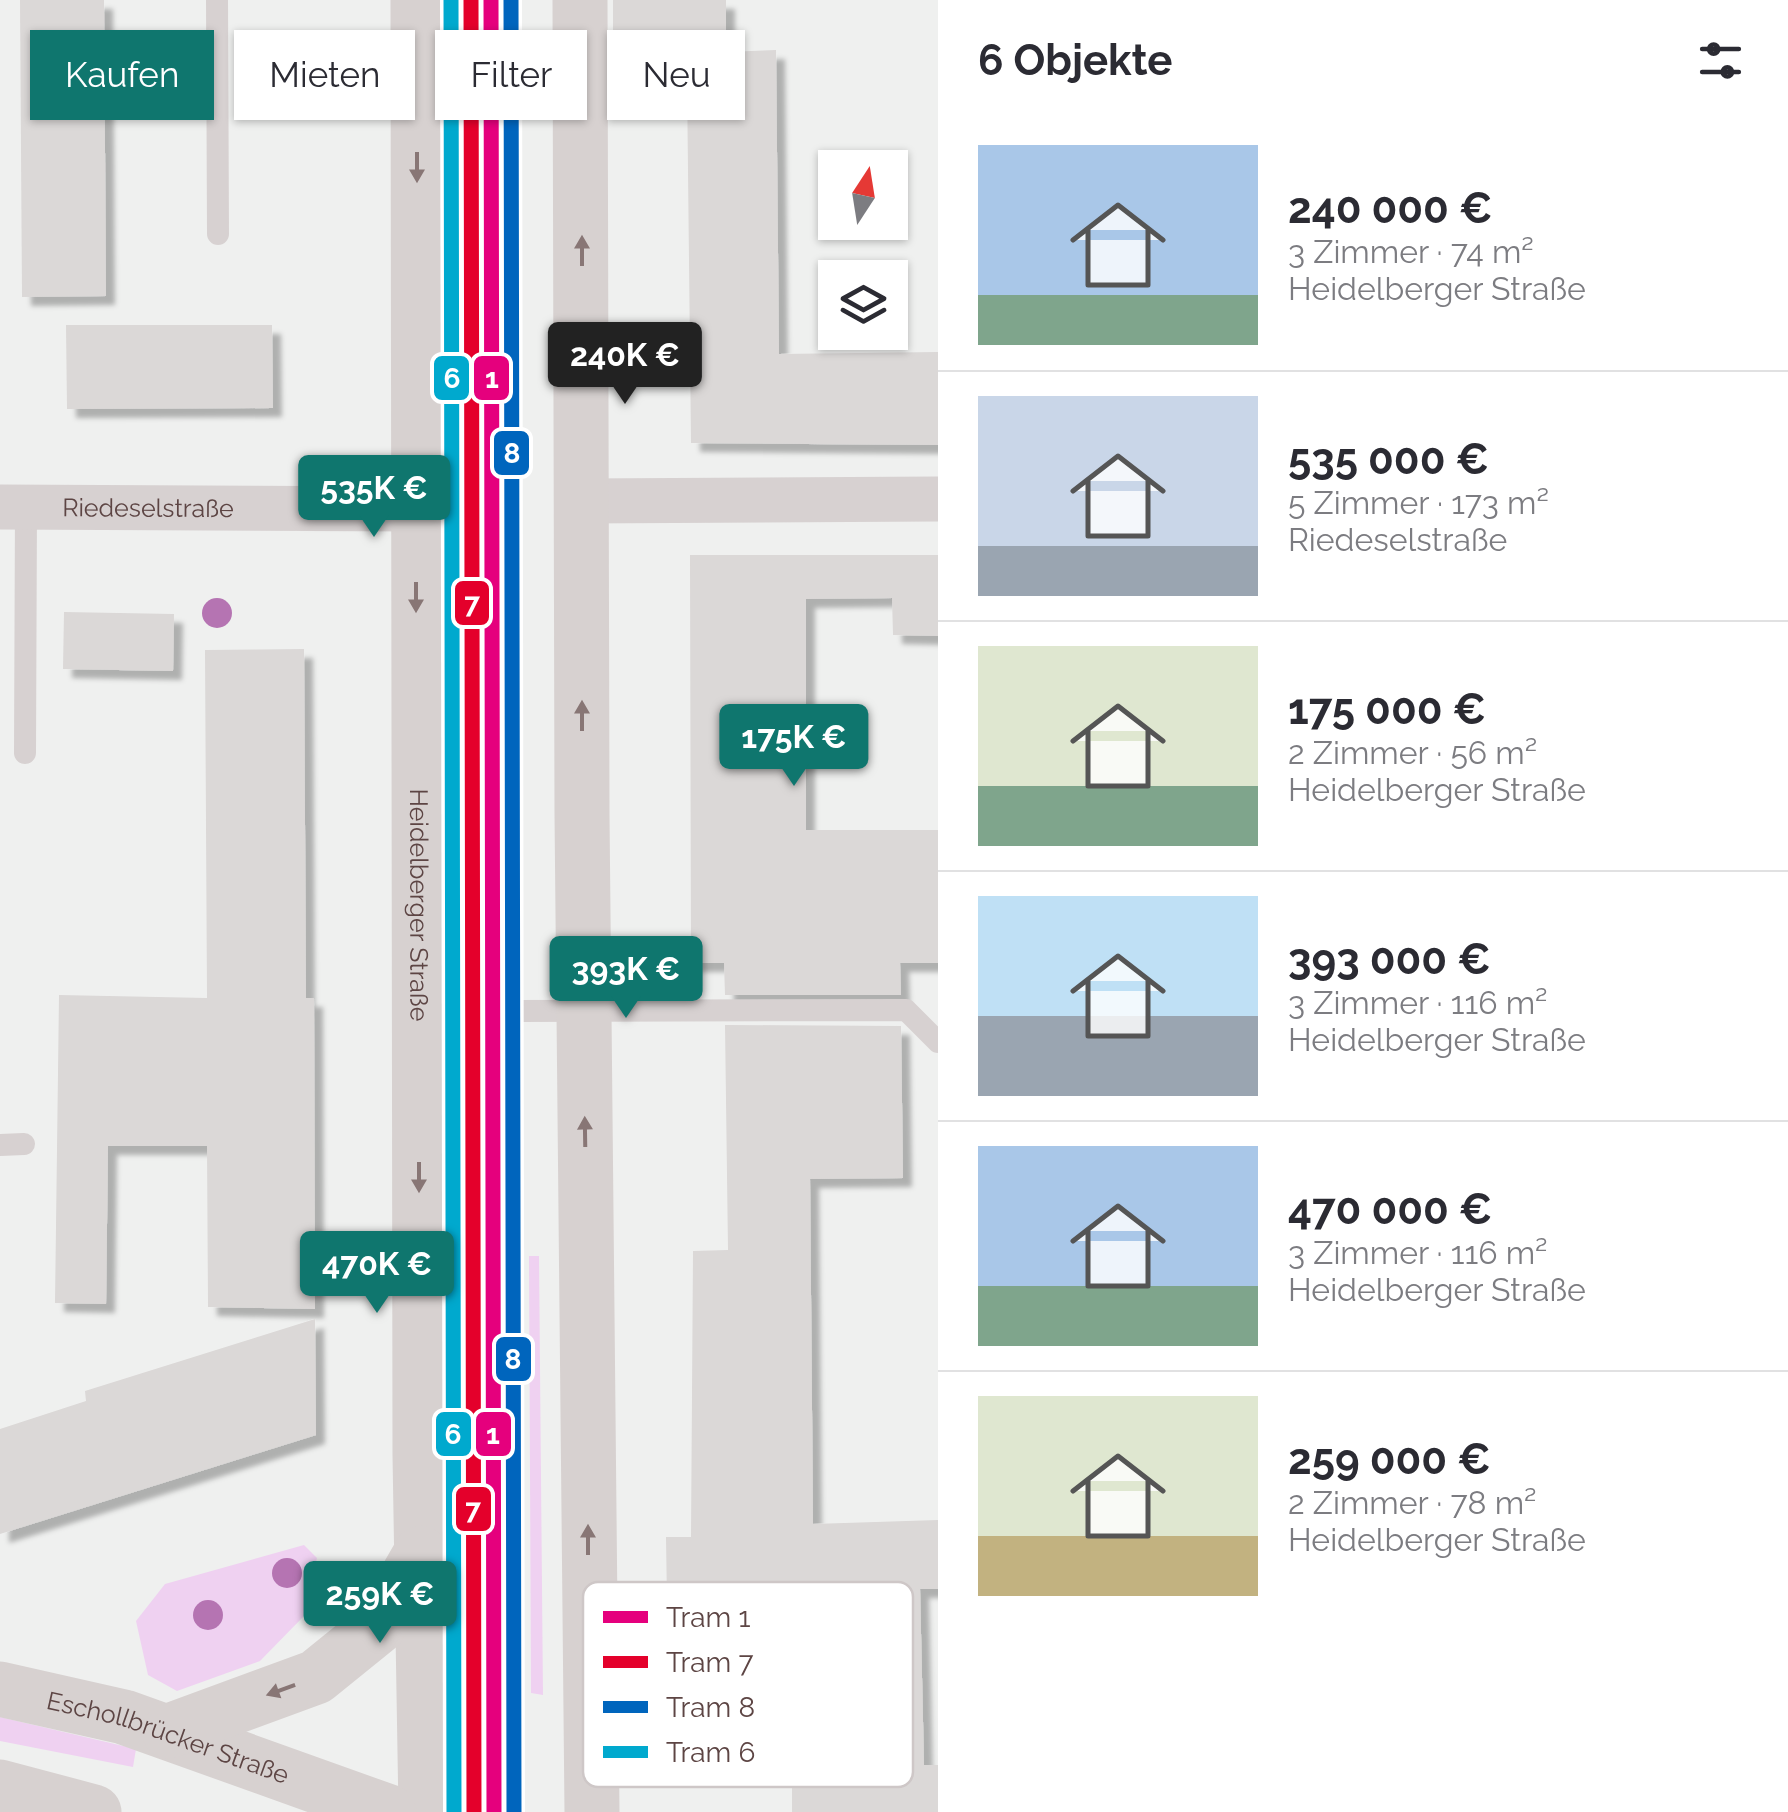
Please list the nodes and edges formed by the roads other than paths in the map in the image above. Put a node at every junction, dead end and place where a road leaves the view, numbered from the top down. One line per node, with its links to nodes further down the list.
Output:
1 (217, 0): 4 (lane)
2 (418, 0): 8 (main road, Heidelberger Straße, one-way to 8)
3 (580, 0): 6 (main road, one-way to 3)
4 (218, 234)
5 (938, 498): 6 (street)
6 (583, 501): 11 (main road, one-way to 6)
7 (13, 507): 8 (street, Riedeselstraße); 9 (lane)
8 (416, 509): 15 (main road, Heidelberger Straße, one-way to 15)
9 (24, 753)
10 (519, 1011): 11 (lane)
11 (584, 1011): 12 (lane); 16 (main road, one-way to 11)
12 (938, 1042)
13 (24, 1144): 14 (lane)
14 (0, 1145)
15 (421, 1553): 18 (main road, one-way to 18); 23 (main road, Heidelberger Straße)
16 (590, 1582)
17 (0, 1689): 18 (main road, Eschollbrücker Straße)
18 (169, 1731): 22 (main road, Eschollbrücker Straße)
19 (0, 1787): 21 (main road)
20 (592, 1787): 24 (main road, one-way to 20)
21 (94, 1812)
22 (389, 1812)
23 (426, 1812)
24 (592, 1812)

